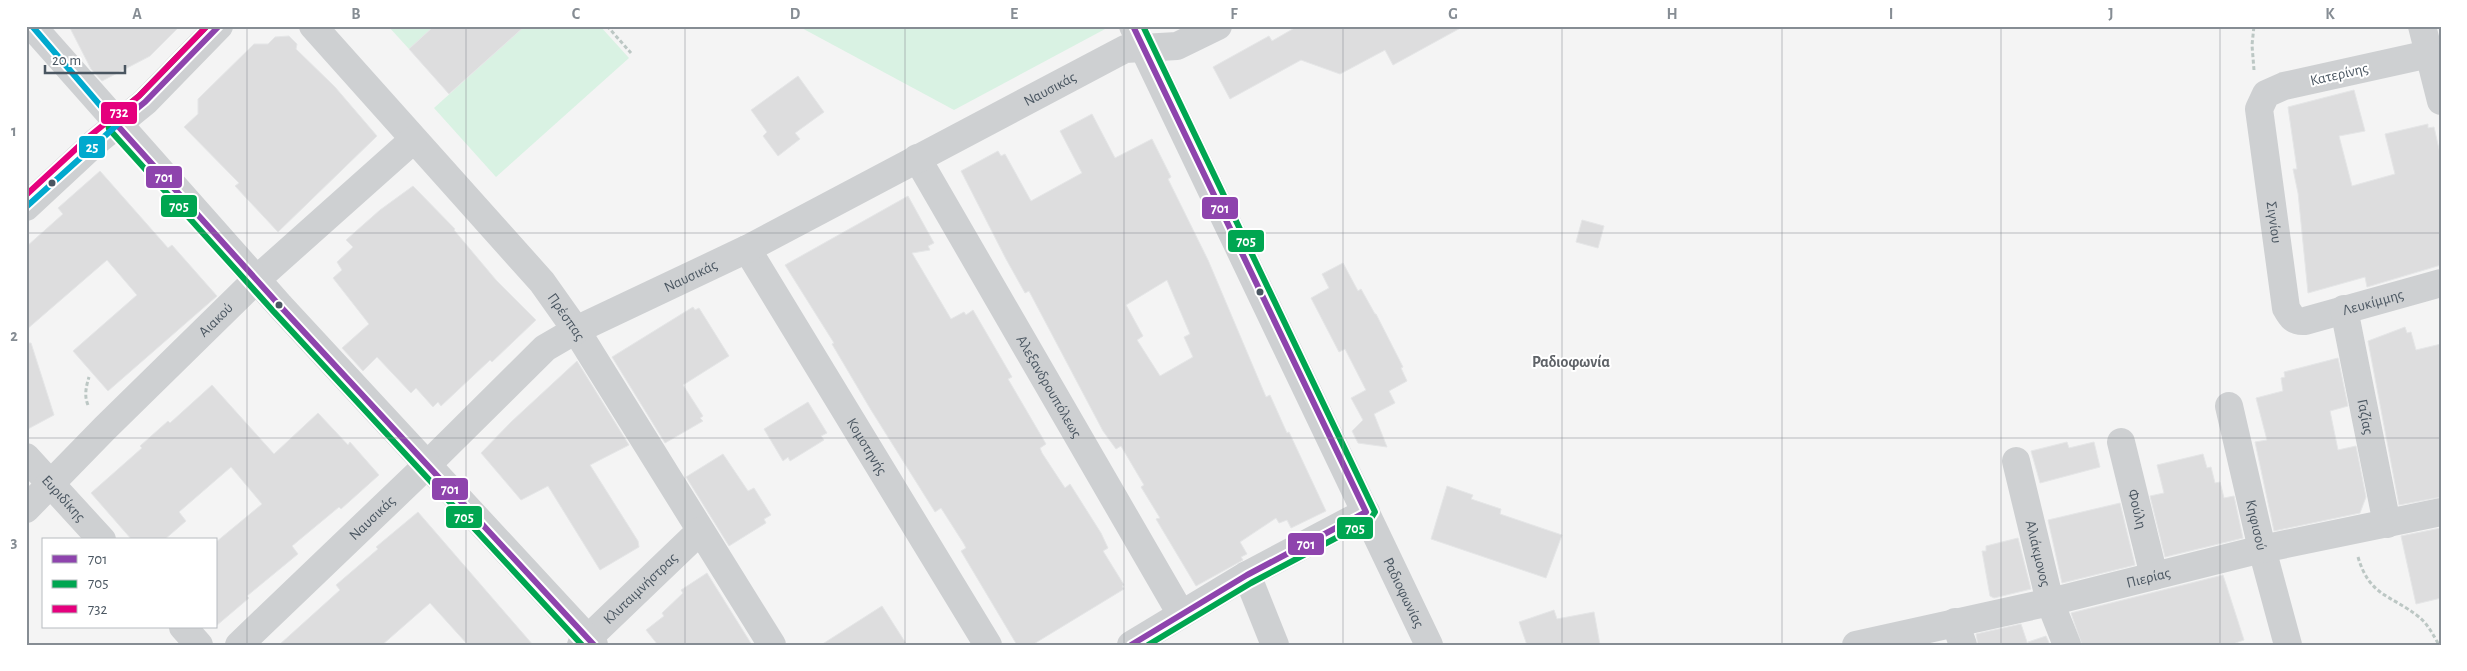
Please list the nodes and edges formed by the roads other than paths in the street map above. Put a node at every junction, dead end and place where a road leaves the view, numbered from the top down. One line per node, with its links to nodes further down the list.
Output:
1 (32, 26): 10 (street)
2 (219, 26): 10 (street)
3 (314, 26): 11 (street, Πρέσπας)
4 (2422, 26): 7 (street)
5 (1214, 28): 6 (street, Ναυσικάς)
6 (1139, 38): 12 (street, Ναυσικάς); 27 (street, Ραδιοφωνίας)
7 (2428, 54): 8 (street, Κατερίνης); 9 (street)
8 (2263, 101): 18 (street, Σιγνίου)
9 (2441, 101)
10 (117, 124): 13 (street); 15 (street)
11 (413, 140): 15 (street, Αιακού); 19 (street, Πρέσπας)
12 (917, 158): 14 (street, Ναυσικάς); 36 (street, Αλεξανδρουπόλεως)
13 (26, 207)
14 (747, 249): 19 (street, Ναυσικάς); 43 (street, Κομοτηνής)
15 (256, 280): 24 (street); 25 (street, Αιακού)
16 (2441, 283): 17 (street, Λευκίμμης)
17 (2344, 310): 18 (street, Λευκίμμης); 29 (street, Γαζίας)
18 (2305, 321)
19 (576, 330): 24 (street, Ναυσικάς); 30 (street, Πρέσπας)
20 (2229, 406): 32 (street, Κηφισού)
21 (2121, 442): 34 (street, Φούλη)
22 (26, 456): 25 (street, Ευριδίκης)
23 (2016, 461): 35 (street, Αλιάκμονος)
24 (426, 466): 39 (street); 41 (street, Ναυσικάς)
25 (51, 484): 26 (street, Αιακού); 31 (street, Ευριδίκης)
26 (26, 509)
27 (1366, 512): 33 (street); 46 (street, Ραδιοφωνίας)
28 (2441, 512): 29 (street, Πιερίας)
29 (2387, 524): 32 (street, Πιερίας)
30 (700, 531): 39 (street, Κλυταιμνήστρας); 42 (street, Πρέσπας)
31 (100, 538)
32 (2262, 549): 34 (street, Πιερίας); 49 (street, Κηφισού)
33 (1247, 575): 36 (street); 45 (street)
34 (2154, 576): 35 (street, Πιερίας)
35 (2050, 602): 38 (street, Πιερίας); 48 (street, Αλιάκμονος)
36 (1181, 614): 44 (street)
37 (184, 628): 40 (street)
38 (1959, 633): 47 (street, Πιερίας)
39 (588, 642)
40 (199, 645)
41 (239, 645)
42 (772, 645)
43 (988, 645)
44 (1131, 645)
45 (1275, 645)
46 (1429, 645)
47 (1856, 645)
48 (2067, 645)
49 (2288, 645)

